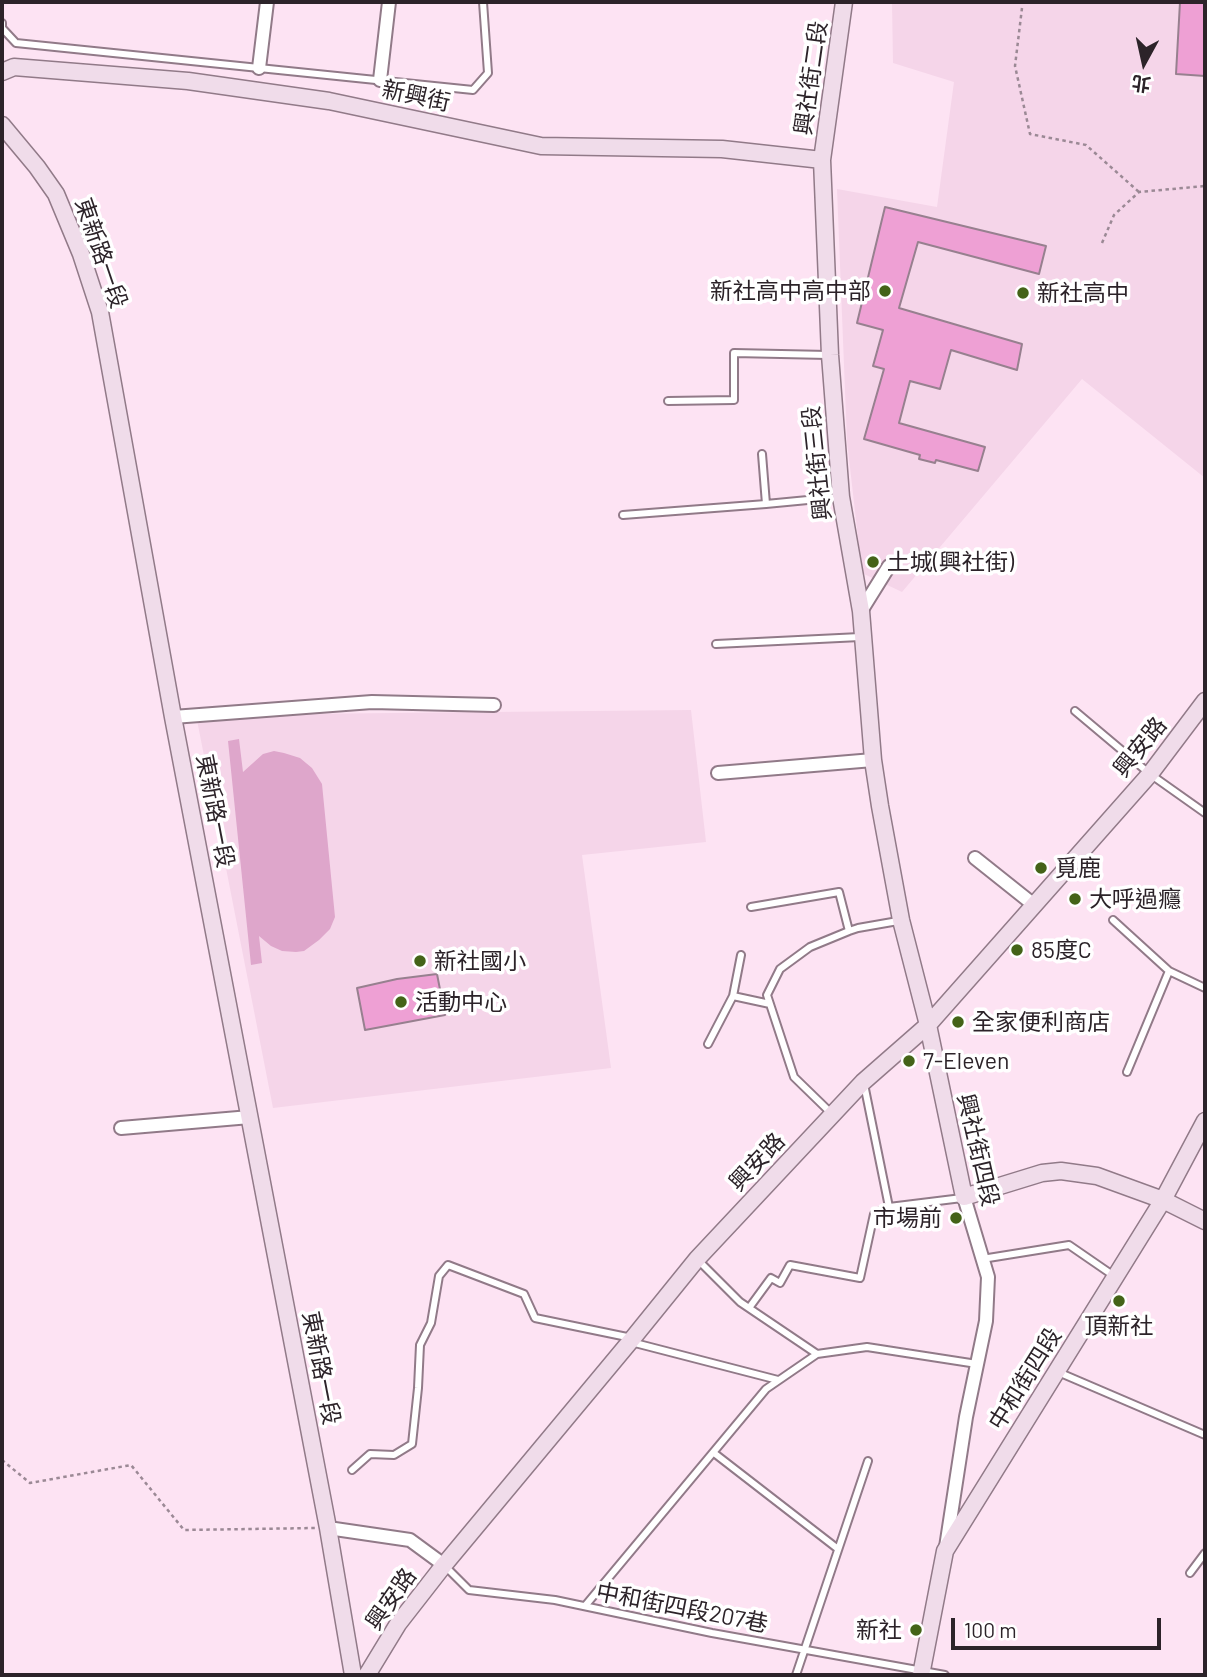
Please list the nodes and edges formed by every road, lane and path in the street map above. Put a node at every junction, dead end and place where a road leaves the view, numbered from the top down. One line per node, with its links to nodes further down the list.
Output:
1 (267, 2): 7 (street)
2 (389, 2): 9 (street)
3 (483, 2): 9 (lane)
4 (844, 2): 11 (street, 興社街二段)
5 (1022, 8): 13 (path)
6 (2, 23): 7 (lane)
7 (259, 68): 9 (lane)
8 (2, 72): 11 (street, 新興街)
9 (380, 80)
10 (2, 125): 28 (street, 東新路一段)
11 (822, 160): 15 (street, 興社街三段)
12 (1205, 186): 13 (path)
13 (1139, 192): 14 (path)
14 (1102, 243)
15 (830, 355): 16 (lane); 18 (street, 興社街三段)
16 (668, 401)
17 (762, 454): 19 (lane)
18 (841, 497): 19 (lane); 22 (street, 興社街三段)
19 (766, 504): 20 (lane)
20 (623, 515)
21 (889, 566): 22 (street)
22 (861, 611): 23 (street, 興社街三段)
23 (862, 637): 24 (lane); 29 (street, 興社街三段)
24 (716, 644)
25 (1205, 701): 31 (street, 興安路)
26 (494, 705): 28 (street)
27 (1075, 711): 31 (lane)
28 (173, 717): 49 (street, 東新路一段)
29 (873, 760): 30 (street); 36 (street, 興社街四段)
30 (718, 773)
31 (1150, 774): 32 (lane); 34 (street, 興安路)
32 (1205, 813)
33 (975, 858): 34 (street)
34 (1034, 905): 44 (street, 興安路)
35 (751, 907): 38 (lane)
36 (901, 920): 38 (lane); 44 (street, 興社街四段)
37 (1113, 920): 40 (lane)
38 (849, 931): 43 (lane)
39 (741, 955): 42 (lane)
40 (1169, 971): 41 (lane); 46 (lane)
41 (1205, 988)
42 (733, 996): 43 (lane); 45 (lane)
43 (770, 1004): 48 (lane)
44 (928, 1025): 47 (street, 興安路); 52 (street, 興社街四段)
45 (708, 1044)
46 (1127, 1072)
47 (863, 1082): 48 (street, 興安路); 54 (lane)
48 (833, 1115): 56 (street, 興安路)
49 (250, 1117): 51 (street); 70 (street, 東新路一段)
50 (1205, 1121): 53 (street, 中和街四段)
51 (121, 1128)
52 (964, 1197): 53 (street); 54 (lane); 57 (street, 興社街四段)
53 (1163, 1200): 55 (street); 58 (street, 中和街四段)
54 (890, 1207): 59 (lane)
55 (1205, 1220)
56 (697, 1259): 59 (lane); 60 (street, 興安路)
57 (982, 1259): 58 (lane); 62 (street, 興社街四段)
58 (1116, 1277): 63 (street, 中和街四段)
59 (749, 1308): 61 (lane)
60 (632, 1340): 64 (lane); 69 (lane); 74 (street, 興安路)
61 (817, 1354): 62 (lane); 64 (lane)
62 (977, 1364): 72 (street, 興社街四段)
63 (1057, 1372): 65 (lane); 72 (street, 中和街四段)
64 (778, 1380): 66 (lane)
65 (1205, 1435)
66 (713, 1453): 71 (lane); 76 (lane)
67 (2, 1460): 70 (path)
68 (868, 1461): 71 (lane)
69 (352, 1470)
70 (328, 1528): 74 (street); 79 (street, 東新路一段)
71 (838, 1549): 77 (lane)
72 (945, 1551): 78 (street, 中和街四段)
73 (1205, 1553): 75 (lane)
74 (444, 1564): 76 (lane, 中和街四段207巷); 80 (street, 興安路)
75 (1190, 1573)
76 (585, 1606): 77 (lane, 中和街四段207巷)
77 (804, 1649): 78 (lane, 中和街四段207巷); 81 (lane)
78 (922, 1673): 82 (lane, 中和街四段207巷)
79 (353, 1675)
80 (368, 1675)
81 (796, 1675)
82 (945, 1675)

